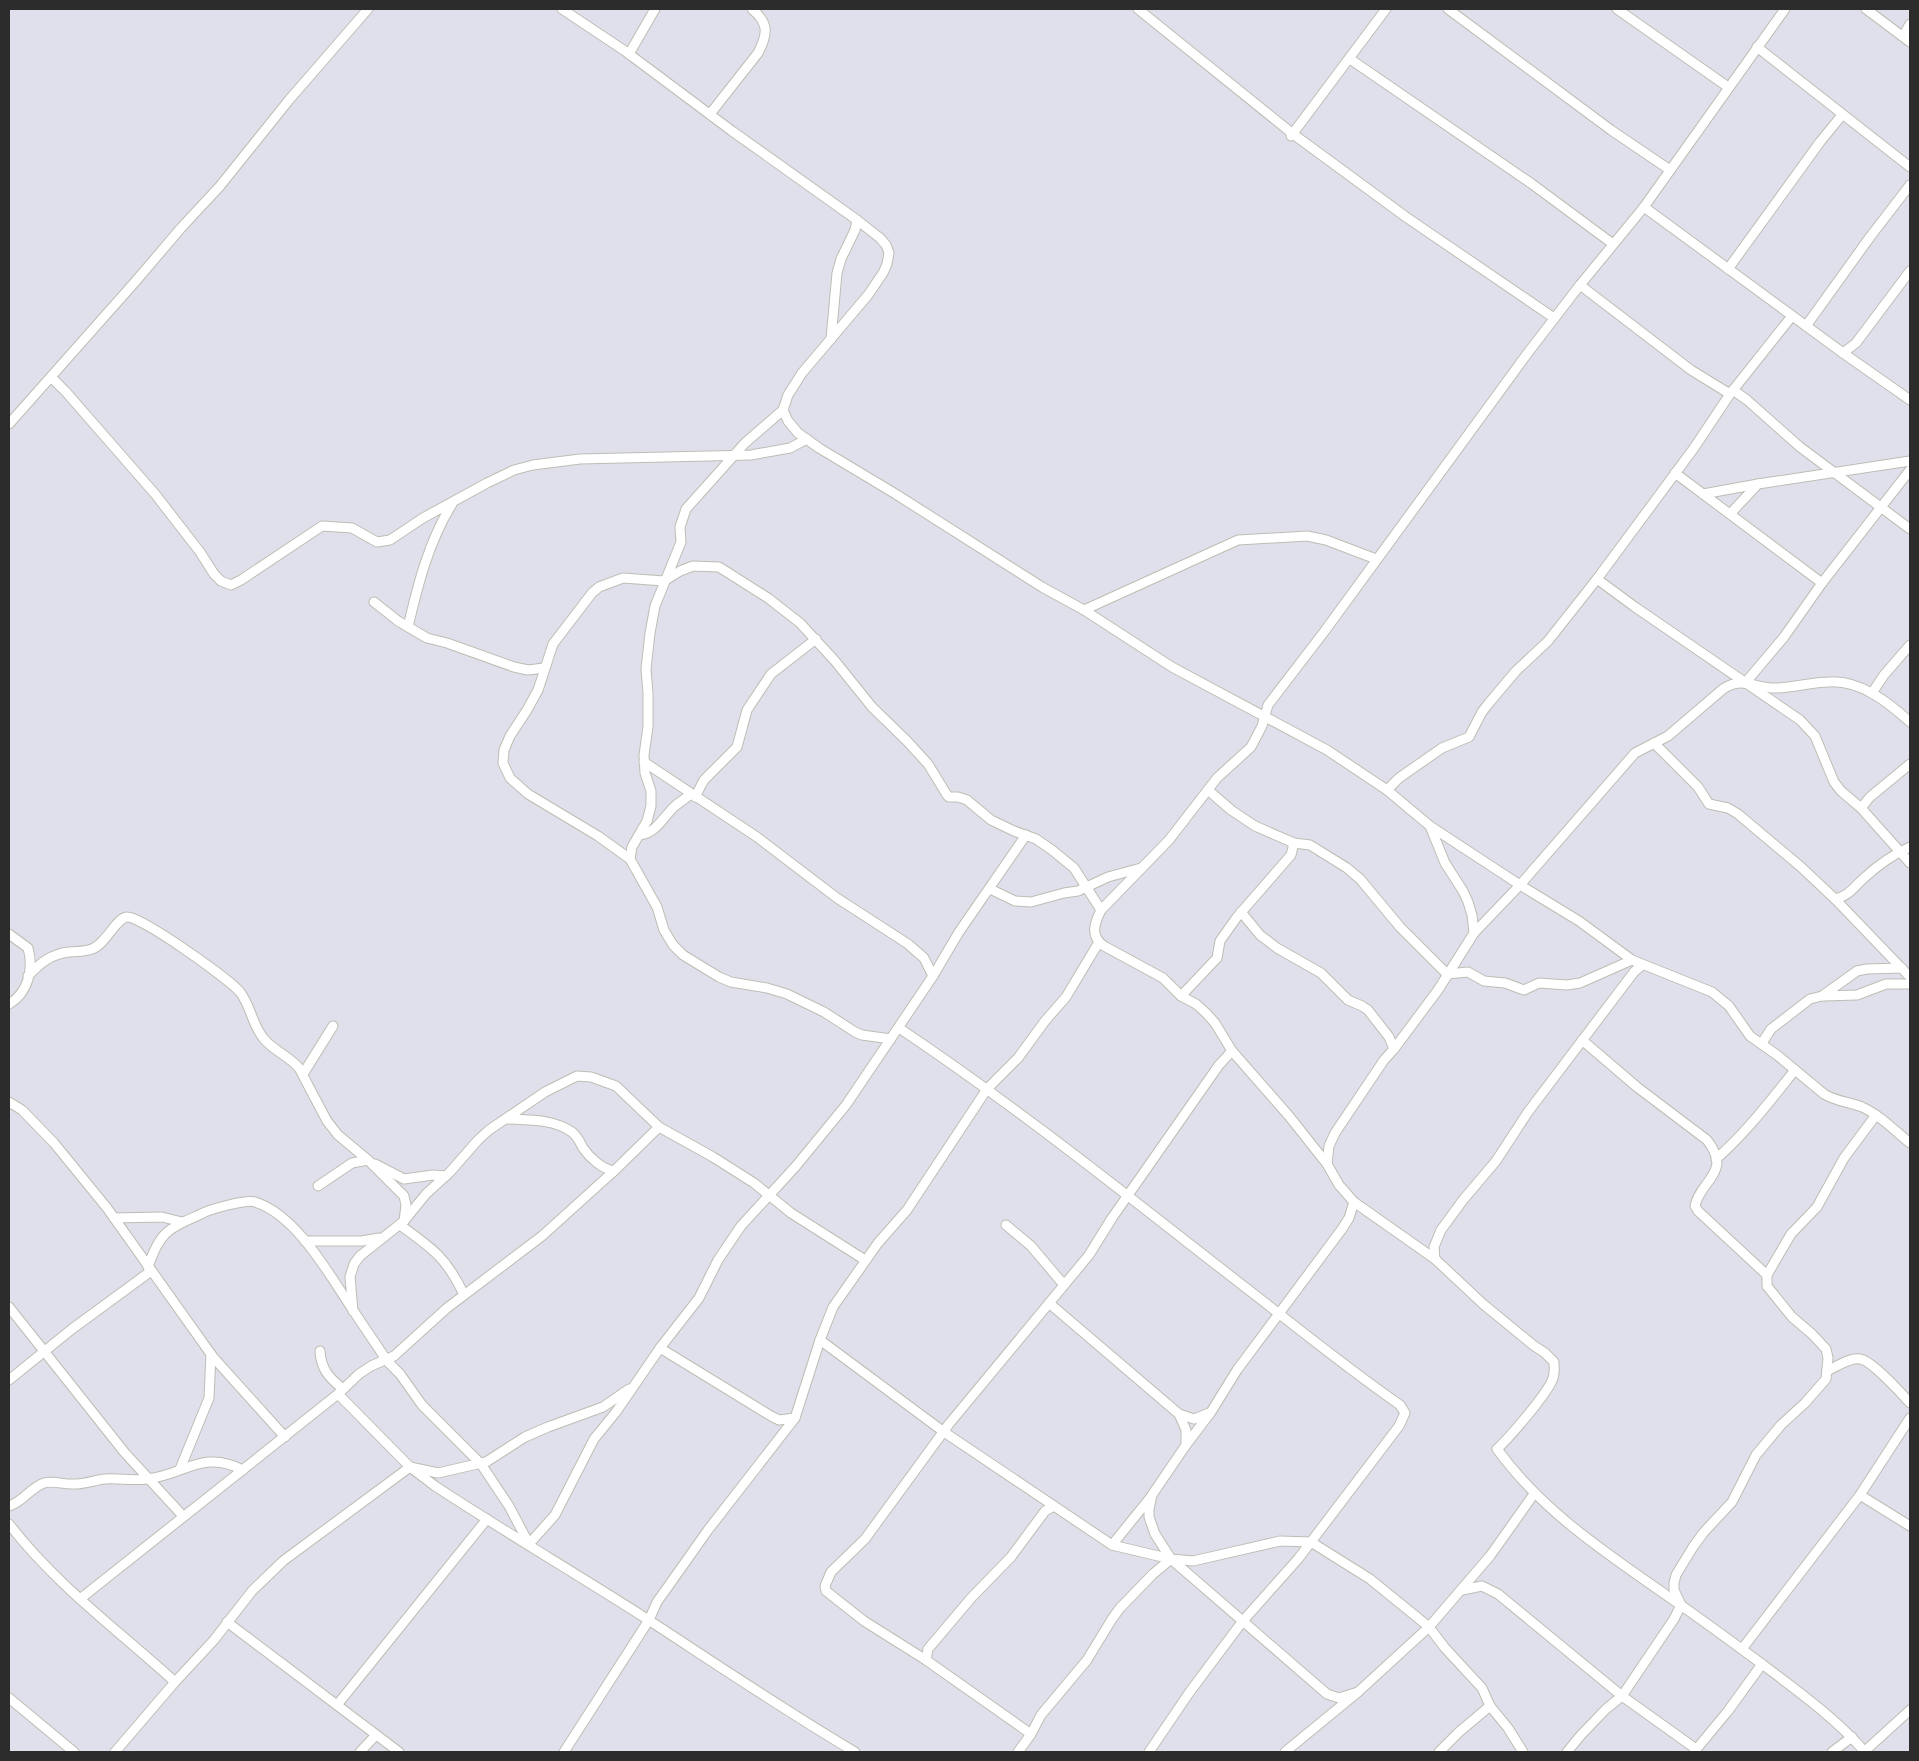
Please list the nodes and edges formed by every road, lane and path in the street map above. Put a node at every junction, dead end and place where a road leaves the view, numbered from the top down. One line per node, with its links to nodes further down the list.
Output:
1 (368, 9): 34 (street)
2 (562, 9): 14 (street)
3 (655, 9): 14 (street)
4 (752, 9): 17 (street)
5 (1138, 9): 19 (street)
6 (1386, 9): 15 (street)
7 (1448, 9): 21 (street)
8 (1617, 9): 16 (street)
9 (1785, 9): 13 (street)
10 (1866, 9): 12 (street)
11 (1910, 24): 12 (street)
12 (1906, 39)
13 (1757, 47): 16 (street); 18 (street)
14 (629, 54): 17 (street)
15 (1350, 58): 19 (street); 25 (street)
16 (1728, 87): 21 (street)
17 (710, 114): 24 (street)
18 (1842, 115): 20 (street); 26 (street)
19 (1292, 135): 30 (street)
20 (1910, 167)
21 (1670, 170): 23 (street)
22 (1910, 185): 31 (street)
23 (1644, 207): 25 (street); 26 (street)
24 (857, 220): 32 (street); 32 (street)
25 (1613, 244): 28 (street)
26 (1728, 269): 29 (street)
27 (1910, 271): 33 (street)
28 (1580, 285): 30 (street); 35 (street)
29 (1792, 316): 31 (street); 35 (street)
30 (1554, 318): 51 (street)
31 (1806, 326): 33 (street)
32 (831, 340): 37 (street)
33 (1843, 353): 36 (street)
34 (51, 377): 38 (street); 47 (street)
35 (1732, 392): 43 (street); 44 (street)
36 (1910, 400)
37 (783, 410): 39 (street); 40 (street)
38 (9, 424)
39 (807, 439): 40 (street); 56 (street)
40 (735, 455): 47 (street); 53 (street)
41 (1910, 461): 43 (street)
42 (1910, 470): 48 (street)
43 (1834, 472): 45 (street); 48 (street)
44 (1675, 473): 46 (street); 52 (street)
45 (1758, 484): 46 (street); 49 (street)
46 (1703, 494): 49 (street)
47 (453, 503): 57 (street)
48 (1882, 508): 50 (street); 54 (street)
49 (1730, 514): 54 (street)
50 (1910, 529)
51 (1376, 559): 56 (street); 63 (street)
52 (1597, 579): 61 (street); 69 (street)
53 (664, 581): 58 (street); 60 (street); 66 (street)
54 (1822, 584): 61 (street)
55 (374, 602): 57 (street)
56 (1084, 610): 63 (street)
57 (408, 627): 60 (street)
58 (816, 639): 70 (street); 74 (street)
59 (1910, 645): 62 (street)
60 (544, 668): 78 (street)
61 (1746, 682): 62 (street); 65 (street); 71 (street)
62 (1872, 693): 64 (street)
63 (1265, 717): 68 (street); 69 (street)
64 (1910, 722)
65 (1654, 743): 81 (street); 84 (street)
66 (644, 762): 70 (street); 73 (street)
67 (1910, 764): 71 (street)
68 (1208, 790): 75 (street); 80 (street)
69 (1387, 790): 72 (street)
70 (693, 796): 73 (street); 95 (street)
71 (1861, 808): 77 (street)
72 (1430, 826): 81 (street); 87 (street)
73 (639, 835): 78 (street)
74 (1026, 835): 82 (street); 83 (street)
75 (1294, 843): 86 (street); 93 (street)
76 (1910, 847): 77 (street)
77 (1899, 852): 79 (street); 84 (street)
78 (630, 859): 103 (street)
79 (1910, 863)
80 (1143, 867): 82 (street); 85 (street)
81 (1520, 885): 87 (street); 90 (street)
82 (1086, 888): 83 (street); 85 (street)
83 (990, 889): 95 (street)
84 (1835, 898): 92 (street)
85 (1101, 910): 89 (street)
86 (1241, 912): 98 (street); 106 (street)
87 (1474, 933): 93 (street)
88 (9, 934): 94 (street)
89 (1099, 942): 98 (street); 110 (street)
90 (1632, 960): 91 (street); 93 (street)
91 (1642, 965): 104 (street); 105 (street)
92 (1902, 968): 96 (street); 99 (street)
93 (1447, 974): 106 (street)
94 (28, 976): 100 (street); 109 (street)
95 (933, 976): 102 (street)
96 (1910, 977)
97 (1910, 984): 99 (street)
98 (1181, 996): 107 (street)
99 (1822, 996): 105 (street)
100 (9, 1004)
101 (333, 1026): 109 (street)
102 (899, 1028): 103 (street); 110 (street)
103 (891, 1039): 122 (street)
104 (1582, 1040): 116 (street); 131 (street)
105 (1762, 1043): 108 (street)
106 (1394, 1049): 118 (street)
107 (1232, 1051): 118 (street); 123 (street)
108 (1795, 1070): 112 (street); 116 (street)
109 (303, 1074): 117 (street)
110 (987, 1089): 123 (street); 132 (street)
111 (10, 1104): 125 (street)
112 (1876, 1115): 115 (street); 134 (street)
113 (507, 1119): 114 (street); 119 (street); 120 (street)
114 (659, 1127): 119 (street); 122 (street)
115 (1910, 1143)
116 (1716, 1159): 134 (street)
117 (369, 1161): 120 (street); 121 (street); 127 (street)
118 (1327, 1164): 124 (street)
119 (614, 1171): 136 (street)
120 (446, 1176): 127 (street)
121 (318, 1186)
122 (769, 1195): 132 (street); 142 (street)
123 (1128, 1196): 135 (street); 140 (street)
124 (1354, 1202): 131 (street); 140 (street)
125 (114, 1218): 126 (street); 133 (street)
126 (182, 1222): 130 (street); 133 (street)
127 (402, 1223): 129 (street); 136 (street)
128 (1006, 1225): 135 (street)
129 (383, 1238): 130 (street); 139 (street)
130 (305, 1241): 139 (street)
131 (1435, 1259): 164 (street)
132 (866, 1260): 141 (street)
133 (150, 1269): 143 (street); 145 (street)
134 (1767, 1275): 147 (street)
135 (1064, 1285): 137 (street)
136 (464, 1295): 146 (street)
137 (1049, 1303): 153 (street); 156 (street)
138 (9, 1307): 143 (street)
139 (354, 1312): 146 (street)
140 (1280, 1314): 152 (street); 173 (street)
141 (820, 1340): 154 (street); 156 (street)
142 (660, 1348): 149 (street); 154 (street)
143 (44, 1351): 148 (street); 163 (street)
144 (320, 1351): 150 (street)
145 (210, 1354): 157 (street); 161 (street)
146 (387, 1360): 150 (street); 159 (street)
147 (1827, 1371): 151 (street); 179 (street)
148 (9, 1380)
149 (633, 1387): 159 (street); 174 (street)
150 (341, 1392): 157 (street); 160 (street)
151 (1910, 1403)
152 (1211, 1412): 153 (street); 158 (street)
153 (1179, 1414): 158 (street)
154 (795, 1418): 180 (street)
155 (1910, 1418): 166 (street)
156 (944, 1432): 168 (street); 185 (street)
157 (285, 1436): 162 (street)
158 (1186, 1444): 165 (street)
159 (481, 1464): 160 (street); 174 (street)
160 (410, 1467): 170 (street); 181 (street)
161 (180, 1469): 162 (street); 163 (street)
162 (242, 1470): 169 (street)
163 (149, 1479): 167 (street); 169 (street)
164 (1534, 1494): 177 (street); 179 (street)
165 (1152, 1495): 175 (street); 176 (street)
166 (1860, 1495): 171 (street); 184 (street)
167 (9, 1506)
168 (1054, 1506): 175 (street); 185 (street)
169 (182, 1516): 178 (street)
170 (487, 1519): 174 (street); 191 (street)
171 (1910, 1526)
172 (11, 1530): 178 (street)
173 (1311, 1542): 176 (street); 182 (street); 183 (street)
174 (529, 1544): 180 (street)
175 (1112, 1545): 176 (street)
176 (1172, 1559): 182 (street); 195 (street)
177 (1462, 1590): 183 (street); 189 (street)
178 (80, 1599): 187 (street)
179 (1681, 1605): 184 (street); 189 (street)
180 (649, 1620): 202 (street); 203 (street)
181 (227, 1622): 187 (street); 191 (street)
182 (1242, 1622): 188 (street); 205 (street)
183 (1429, 1628): 188 (street); 192 (street)
184 (1742, 1649): 186 (street)
185 (926, 1660): 195 (street)
186 (1762, 1664): 196 (street); 197 (street)
187 (174, 1682): 199 (street)
188 (1358, 1692): 206 (street)
189 (1622, 1696): 197 (street); 209 (street)
190 (9, 1698): 198 (street)
191 (337, 1706): 194 (street)
192 (1490, 1706): 207 (street); 208 (street)
193 (1910, 1710): 211 (street)
194 (376, 1734): 200 (street); 201 (street)
195 (1031, 1734): 204 (street)
196 (1852, 1737): 210 (street); 211 (street)
197 (1695, 1751)
198 (74, 1752)
199 (115, 1752)
200 (360, 1752)
201 (399, 1752)
202 (564, 1752)
203 (855, 1752)
204 (1018, 1752)
205 (1149, 1752)
206 (1285, 1752)
207 (1439, 1752)
208 (1523, 1752)
209 (1567, 1752)
210 (1832, 1752)
211 (1865, 1752)

